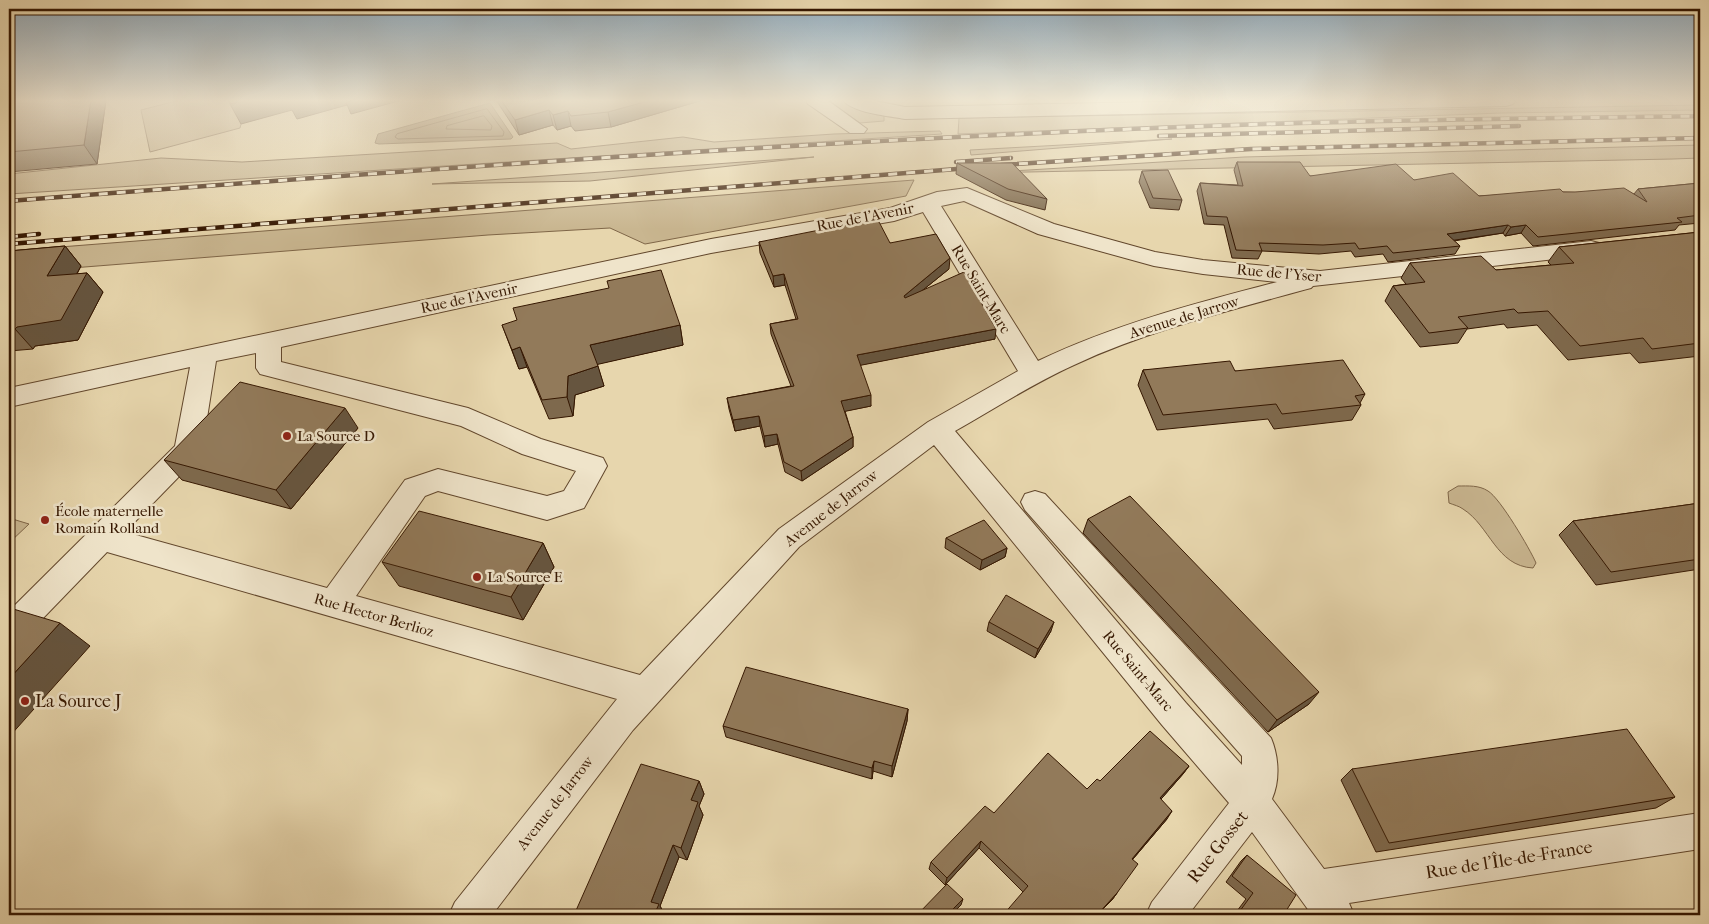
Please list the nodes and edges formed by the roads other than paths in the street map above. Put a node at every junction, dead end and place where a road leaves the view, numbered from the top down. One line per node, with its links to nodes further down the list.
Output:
1 (929, 204): 3 (street, Rue de l'Yser); 4 (street, Rue de l'Avenir); 6 (street, Rue Saint-Marc)
2 (1613, 246): 3 (street, Rue de l'Yser)
3 (1320, 278): 6 (street, Avenue de Jarrow)
4 (268, 342): 5 (street, Rue de l'Avenir); 11 (street)
5 (205, 355): 7 (street, Rue de l'Avenir); 10 (street)
6 (1033, 374): 8 (street, Avenue de Jarrow)
7 (9, 397)
8 (937, 429): 13 (street, Avenue de Jarrow); 14 (street, Rue Saint-Marc)
9 (1035, 502): 14 (street, Rue Gosset)
10 (102, 538): 11 (street, Rue Hector Berlioz); 12 (street)
11 (334, 604): 13 (street, Rue Hector Berlioz)
12 (9, 632)
13 (646, 692): 17 (street, Avenue de Jarrow)
14 (1252, 802): 16 (street, Rue Saint-Marc); 18 (street, Rue Gosset)
15 (1700, 831): 16 (street, Rue de l'Île-de-France)
16 (1326, 902)
17 (468, 915)
18 (1165, 915)

